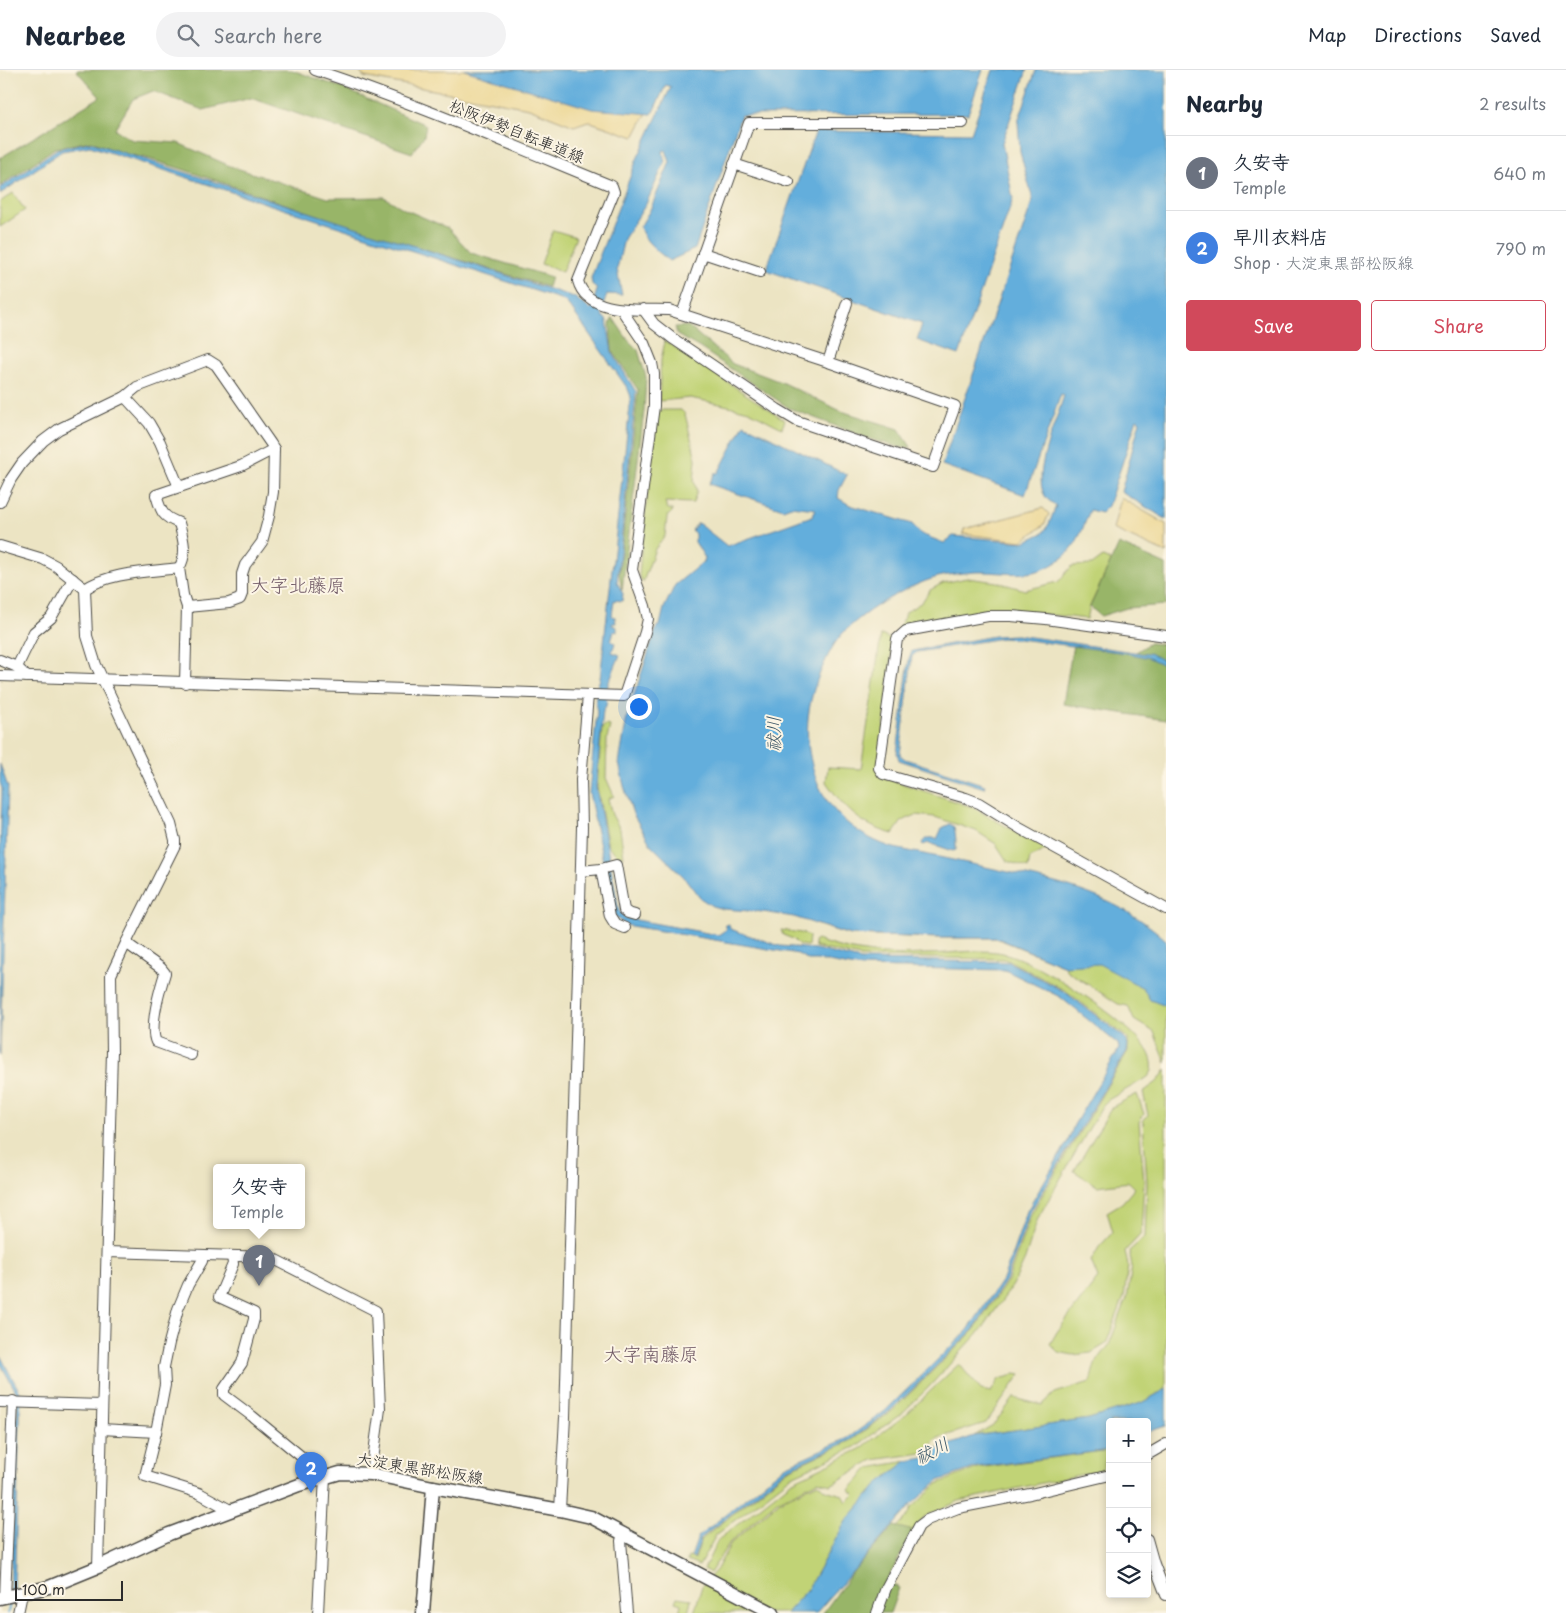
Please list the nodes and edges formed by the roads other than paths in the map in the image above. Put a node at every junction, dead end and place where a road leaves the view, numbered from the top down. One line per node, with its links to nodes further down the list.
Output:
1 (314, 70): 8 (street, 松阪伊勢自転車道線)
2 (962, 123): 3 (street)
3 (734, 164): 4 (street); 5 (street)
4 (789, 182)
5 (703, 253): 6 (street); 10 (street)
6 (760, 272)
7 (847, 303): 11 (street)
8 (621, 309): 9 (street); 28 (street)
9 (642, 309): 10 (street); 11 (street)
10 (682, 314): 11 (street)
11 (828, 362)
12 (125, 397): 13 (street); 14 (street); 15 (street)
13 (274, 449): 14 (street); 20 (street)
14 (179, 487): 17 (street)
15 (0, 502)
16 (0, 546): 18 (street)
17 (179, 568): 19 (street); 20 (street)
18 (73, 579): 19 (street); 23 (street)
19 (85, 589): 26 (street)
20 (187, 607): 27 (street)
21 (1166, 636): 31 (street)
22 (0, 660): 23 (street)
23 (17, 667): 25 (street)
24 (0, 676): 25 (street)
25 (27, 677): 26 (street)
26 (103, 680): 27 (street); 34 (street)
27 (185, 683): 28 (street)
28 (588, 695): 30 (street)
29 (605, 868): 30 (street); 32 (street); 33 (street)
30 (581, 871): 50 (street)
31 (1166, 908)
32 (635, 915)
33 (625, 928)
34 (126, 943): 35 (street); 36 (street)
35 (191, 1055)
36 (107, 1252): 37 (street); 41 (street)
37 (202, 1255): 38 (street); 43 (street)
38 (232, 1256): 46 (street); 47 (street)
39 (17, 1401): 40 (street); 41 (street); 54 (street)
40 (0, 1402)
41 (102, 1405): 42 (street)
42 (101, 1429): 43 (street); 55 (street)
43 (156, 1432): 51 (street)
44 (1166, 1444): 45 (street)
45 (1151, 1453)
46 (370, 1474): 47 (main road, 大淀東黒部松阪線); 49 (main road, 大淀東黒部松阪線)
47 (325, 1476): 51 (main road, 大淀東黒部松阪線); 60 (street)
48 (1106, 1476): 64 (street)
49 (433, 1487): 50 (main road, 大淀東黒部松阪線); 61 (main road)
50 (560, 1510): 52 (main road, 大淀東黒部松阪線)
51 (232, 1511): 55 (main road, 大淀東黒部松阪線)
52 (623, 1533): 62 (street); 63 (main road, 大淀東黒部松阪線)
53 (1151, 1553): 57 (street)
54 (3, 1563): 58 (street)
55 (98, 1567): 56 (main road, 大淀東黒部松阪線)
56 (22, 1594): 58 (main road, 大淀東黒部松阪線); 59 (street)
57 (1166, 1595)
58 (2, 1598)
59 (18, 1613)
60 (318, 1613)
61 (423, 1613)
62 (627, 1613)
63 (773, 1613)
64 (877, 1613)

